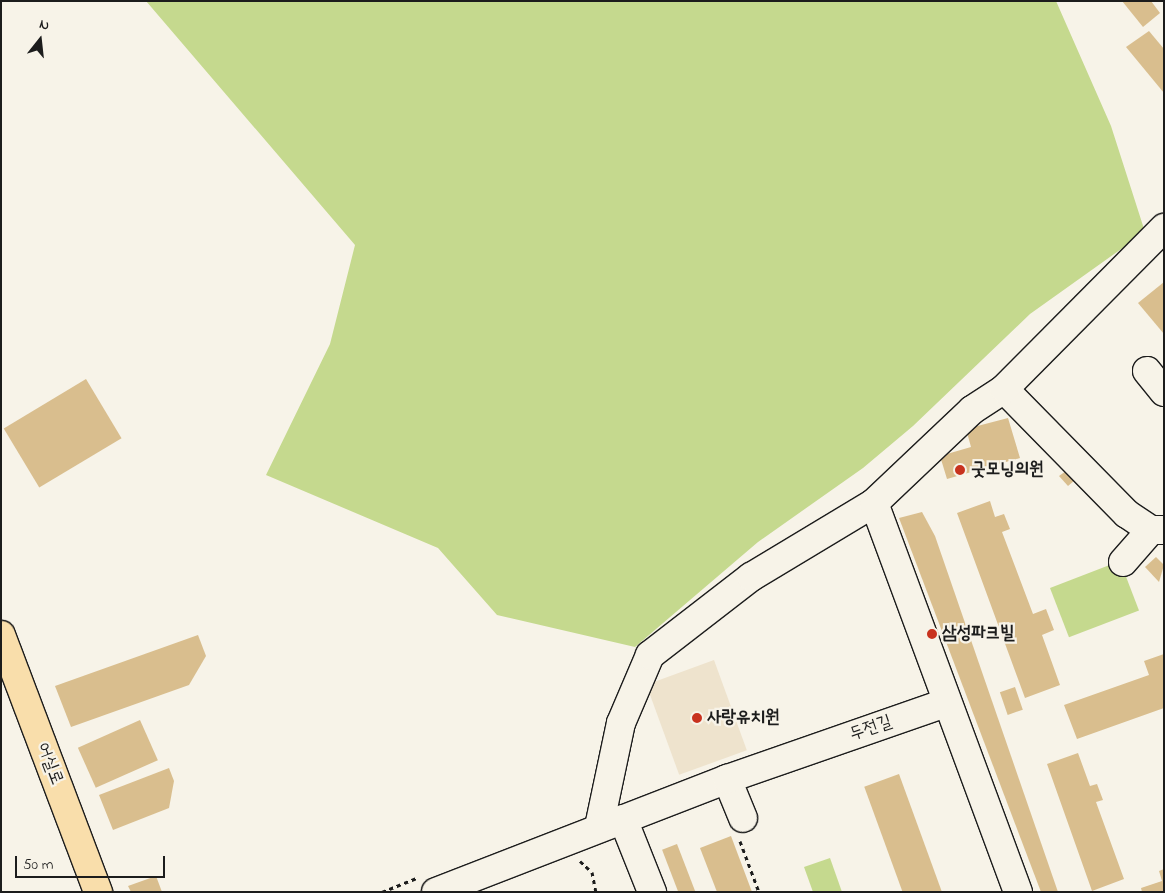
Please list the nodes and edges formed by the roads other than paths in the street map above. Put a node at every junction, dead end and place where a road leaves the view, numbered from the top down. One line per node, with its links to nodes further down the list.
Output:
1 (1164, 228): 2 (street)
2 (1004, 390): 3 (street); 4 (street)
3 (874, 503): 7 (street); 9 (street)
4 (1158, 530): 5 (street)
5 (1124, 562)
6 (1, 636): 11 (main road, 어실로)
7 (946, 703): 8 (street, 두전길); 14 (street)
8 (727, 779): 9 (street, 두전길); 10 (street)
9 (611, 823): 12 (street, 두전길); 13 (street)
10 (740, 827)
11 (98, 892)
12 (436, 892)
13 (652, 892)
14 (1018, 892)

